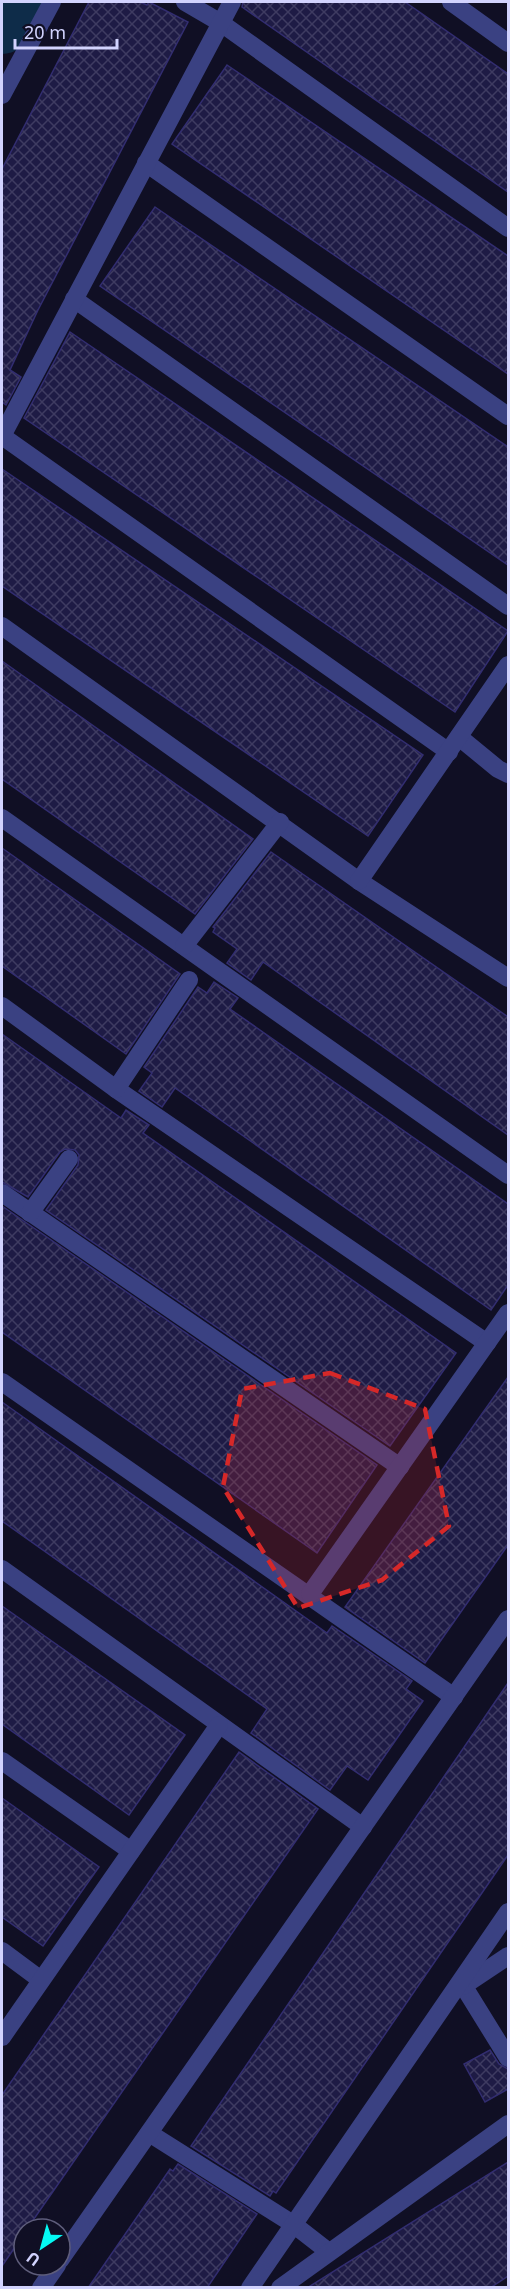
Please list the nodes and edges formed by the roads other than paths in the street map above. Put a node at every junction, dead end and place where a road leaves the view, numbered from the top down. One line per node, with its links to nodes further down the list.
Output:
1 (52, 2): 7 (street)
2 (185, 2): 5 (street)
3 (232, 2): 5 (street)
4 (450, 2): 6 (street)
5 (221, 22): 8 (street); 9 (street)
6 (508, 43)
7 (2, 95)
8 (146, 163): 10 (street); 11 (street)
9 (508, 228)
10 (74, 298): 12 (street); 13 (street)
11 (508, 416)
12 (2, 436): 16 (street)
13 (508, 606)
14 (2, 626): 19 (street)
15 (508, 665): 16 (street)
16 (454, 744): 17 (street); 20 (street)
17 (508, 774)
18 (2, 818): 21 (street)
19 (280, 822): 20 (street); 21 (street)
20 (359, 881): 22 (street)
21 (184, 946): 27 (street)
22 (508, 978)
23 (189, 980): 25 (street)
24 (2, 1006): 25 (street)
25 (116, 1089): 31 (street)
26 (69, 1159): 29 (street)
27 (508, 1174)
28 (2, 1192): 29 (street)
29 (30, 1213): 33 (street)
30 (508, 1313): 31 (street)
31 (487, 1343): 33 (street)
32 (2, 1382): 35 (street)
33 (400, 1467): 35 (street)
34 (2, 1569): 38 (street)
35 (310, 1594): 37 (street)
36 (508, 1618): 37 (street)
37 (454, 1697): 40 (street)
38 (219, 1725): 40 (street); 41 (street)
39 (2, 1761): 41 (street)
40 (363, 1827): 50 (street)
41 (131, 1851): 45 (street)
42 (508, 1912): 46 (street)
43 (2, 1951): 45 (street)
44 (508, 1956): 46 (street)
45 (41, 1980): 47 (street)
46 (462, 1984): 48 (street); 51 (street)
47 (2, 2037)
48 (508, 2058)
49 (508, 2124): 53 (street)
50 (149, 2133): 51 (street); 52 (street)
51 (293, 2224): 53 (street); 54 (street)
52 (72, 2243)
53 (329, 2252): 55 (street)
54 (250, 2288)
55 (280, 2288)

